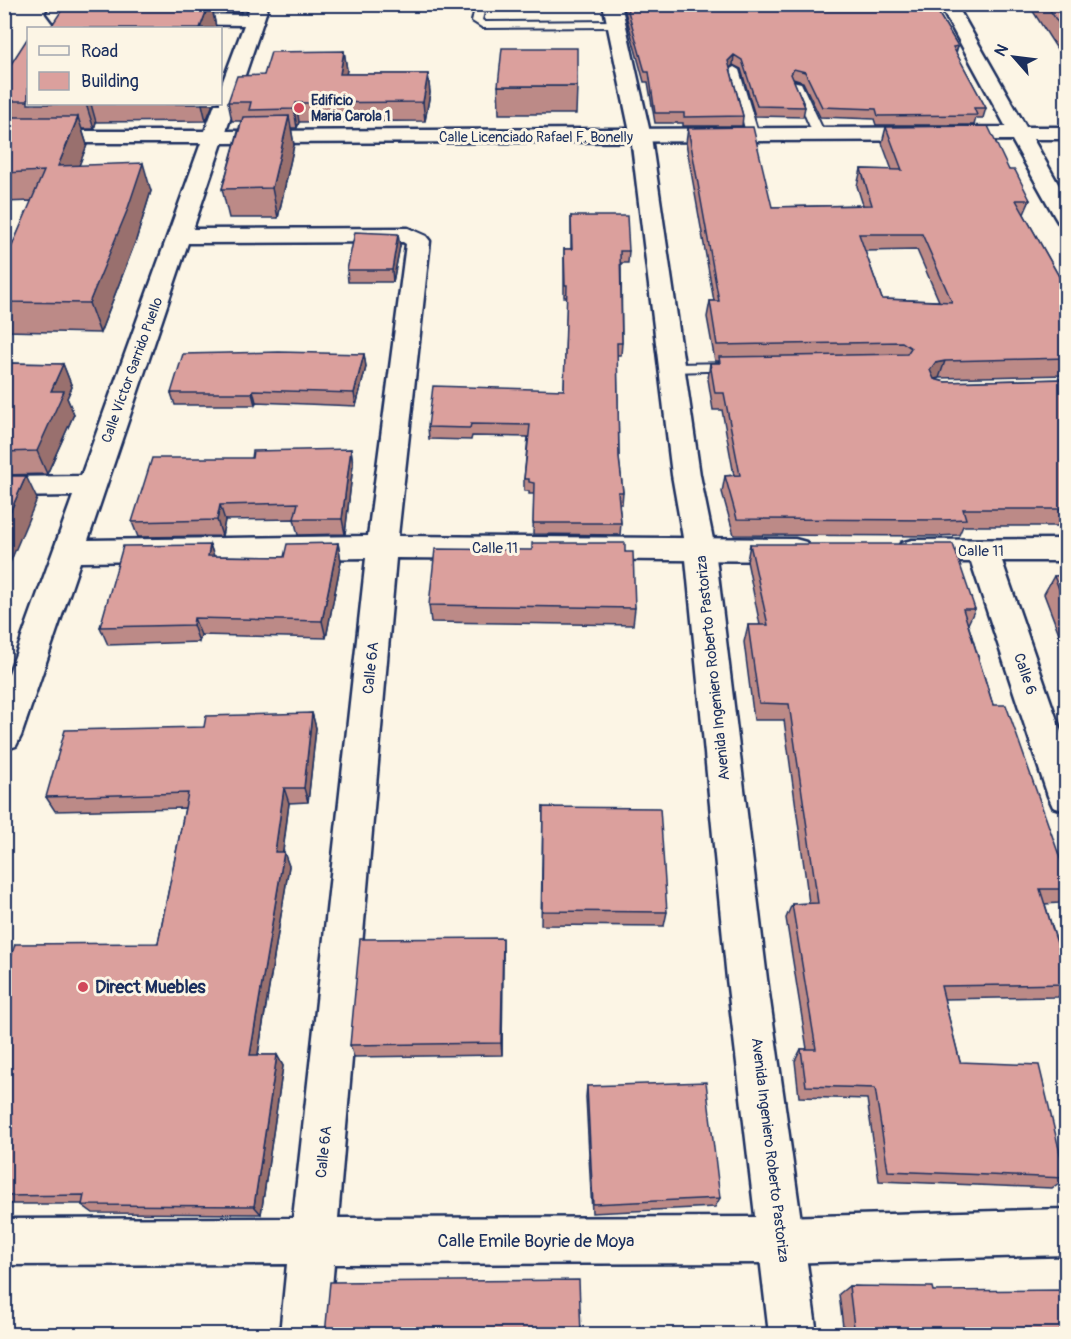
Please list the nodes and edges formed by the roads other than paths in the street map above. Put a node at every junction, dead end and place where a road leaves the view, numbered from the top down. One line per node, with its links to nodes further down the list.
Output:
1 (61, 4): 6 (street)
2 (481, 4): 5 (lane)
3 (947, 4): 11 (street)
4 (257, 12): 7 (street); 12 (street, Calle Víctor Garrido Puello)
5 (614, 14): 16 (street, Avenida Ingeniero Roberto Pastoriza)
6 (122, 18)
7 (155, 19)
8 (734, 70): 13 (lane)
9 (796, 83): 14 (lane)
10 (1066, 133): 11 (street, Calle Licenciado Rafael F. Bonelly)
11 (1021, 134): 14 (street, Calle Licenciado Rafael F. Bonelly); 17 (street)
12 (214, 136): 15 (street, Calle Licenciado Rafael F. Bonelly); 16 (street, Calle Licenciado Rafael F. Bonelly); 18 (street, Calle Víctor Garrido Puello)
13 (753, 136): 14 (street, Calle Licenciado Rafael F. Bonelly); 16 (street, Calle Licenciado Rafael F. Bonelly)
14 (820, 136)
15 (4, 137)
16 (641, 137): 20 (street, Avenida Ingeniero Roberto Pastoriza)
17 (1066, 217)
18 (180, 236): 21 (street, Calle Víctor Garrido Puello); 23 (street, Calle 6A)
19 (743, 367): 20 (lane)
20 (673, 368): 24 (street, Avenida Ingeniero Roberto Pastoriza)
21 (91, 486): 22 (street); 25 (street, Calle Víctor Garrido Puello)
22 (4, 487)
23 (382, 547): 24 (street, Calle 11); 25 (street, Calle 11); 34 (street, Calle 6A)
24 (700, 549): 26 (street, Calle 11); 33 (street, Avenida Ingeniero Roberto Pastoriza)
25 (69, 550): 30 (street, Calle Víctor Garrido Puello)
26 (818, 550)
27 (1066, 550): 29 (street, Calle 11)
28 (888, 551): 29 (street, Calle 11)
29 (983, 551): 31 (street, Calle 6)
30 (4, 736)
31 (1066, 796)
32 (1066, 1232): 33 (street, Calle Emile Boyrie de Moya)
33 (782, 1240): 34 (street, Calle Emile Boyrie de Moya); 37 (street, Avenida Ingeniero Roberto Pastoriza)
34 (315, 1241): 35 (street, Calle Emile Boyrie de Moya); 36 (street, Calle 6A)
35 (4, 1242)
36 (304, 1335)
37 (793, 1335)

